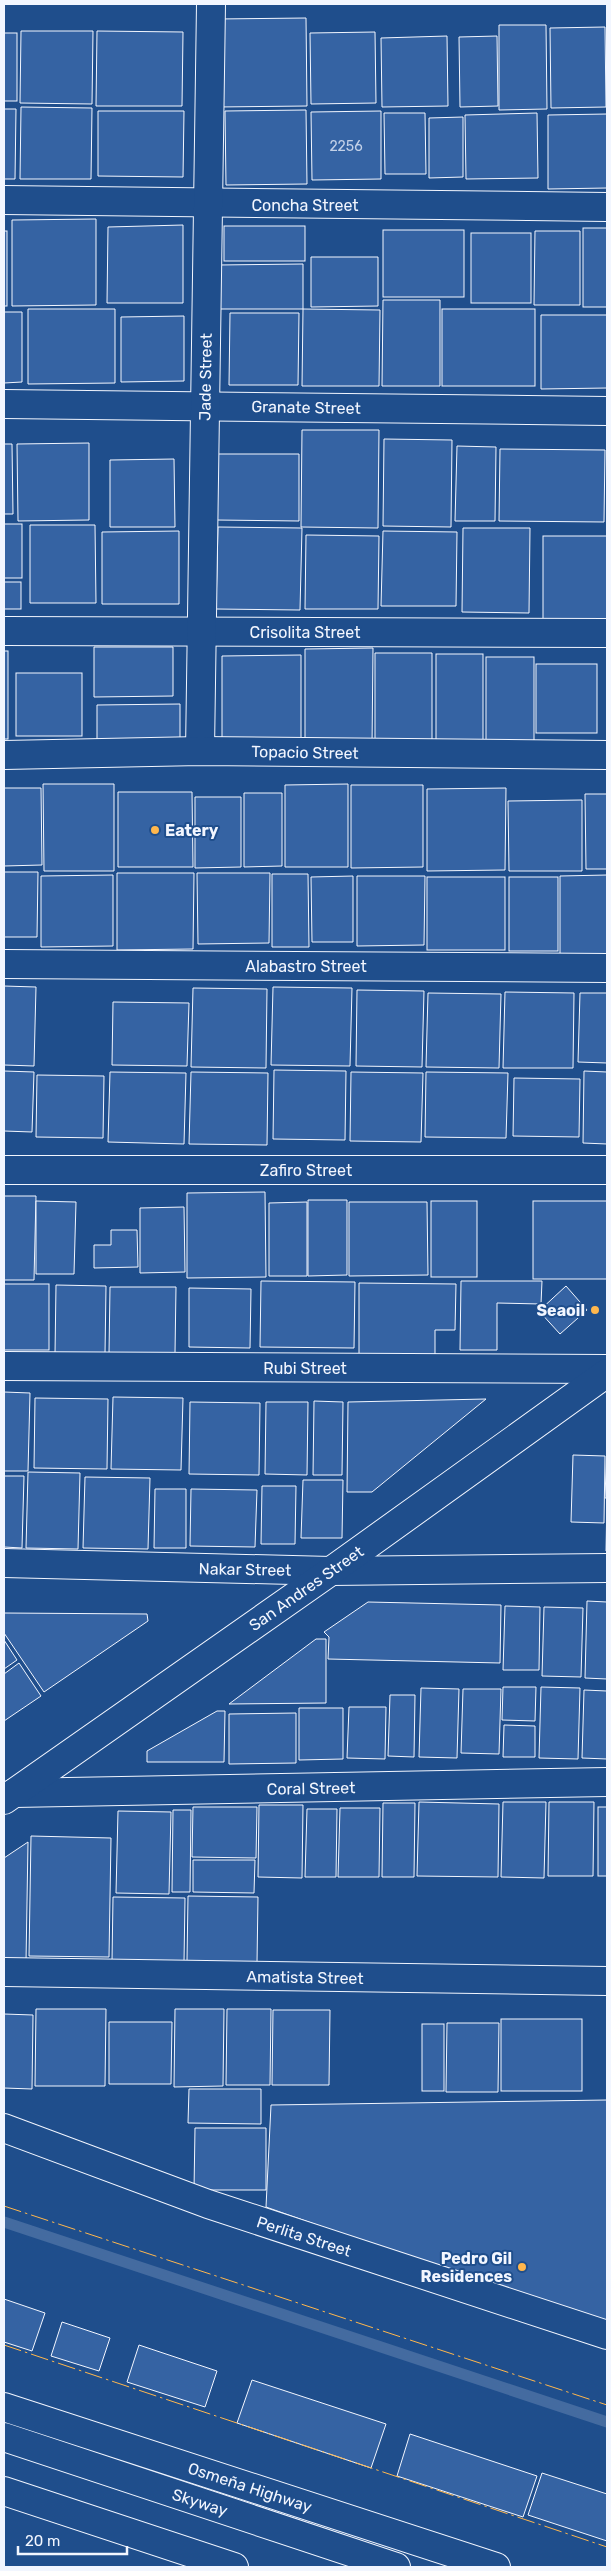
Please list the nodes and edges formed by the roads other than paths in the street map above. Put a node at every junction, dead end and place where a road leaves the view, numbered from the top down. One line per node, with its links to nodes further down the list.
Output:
1 (211, 4): 3 (main road, Jade Street)
2 (4, 200): 3 (main road, Concha Street)
3 (208, 204): 4 (main road, Concha Street); 6 (main road, Jade Street)
4 (607, 208)
5 (4, 404): 6 (main road, Granate Street)
6 (205, 406): 7 (main road, Granate Street); 9 (main road, Jade Street)
7 (607, 411)
8 (4, 631): 9 (main road, Crisolita Street)
9 (202, 632): 10 (main road, Crisolita Street); 11 (main road, Jade Street)
10 (607, 633)
11 (200, 751): 12 (main road, Topacio Street); 13 (main road, Topacio Street)
12 (607, 754)
13 (4, 755)
14 (4, 964): 15 (main road, Alabastro Street)
15 (607, 968)
16 (4, 1170): 17 (main road, Zafiro Street)
17 (607, 1170)
18 (4, 1366): 19 (main road, Rubi Street)
19 (607, 1369)
20 (607, 1373): 23 (main road, San Andres Street)
21 (4, 1563): 23 (main road, Nakar Street)
22 (607, 1568): 23 (main road, Nakar Street)
23 (331, 1571): 25 (main road, San Andres Street)
24 (607, 1782): 25 (main road, Coral Street)
25 (9, 1797)
26 (4, 1972): 27 (main road, Amatista Street)
27 (607, 1981)
28 (4, 2128): 29 (main road, Perlita Street)
29 (607, 2335)
30 (4, 2406): 37 (main road, Osmeña Highway)
31 (4, 2437): 36 (main road, Skyway)
32 (4, 2491): 35 (main road)
33 (4, 2504): 34 (main road)
34 (194, 2567)
35 (234, 2567)
36 (396, 2567)
37 (496, 2567)

